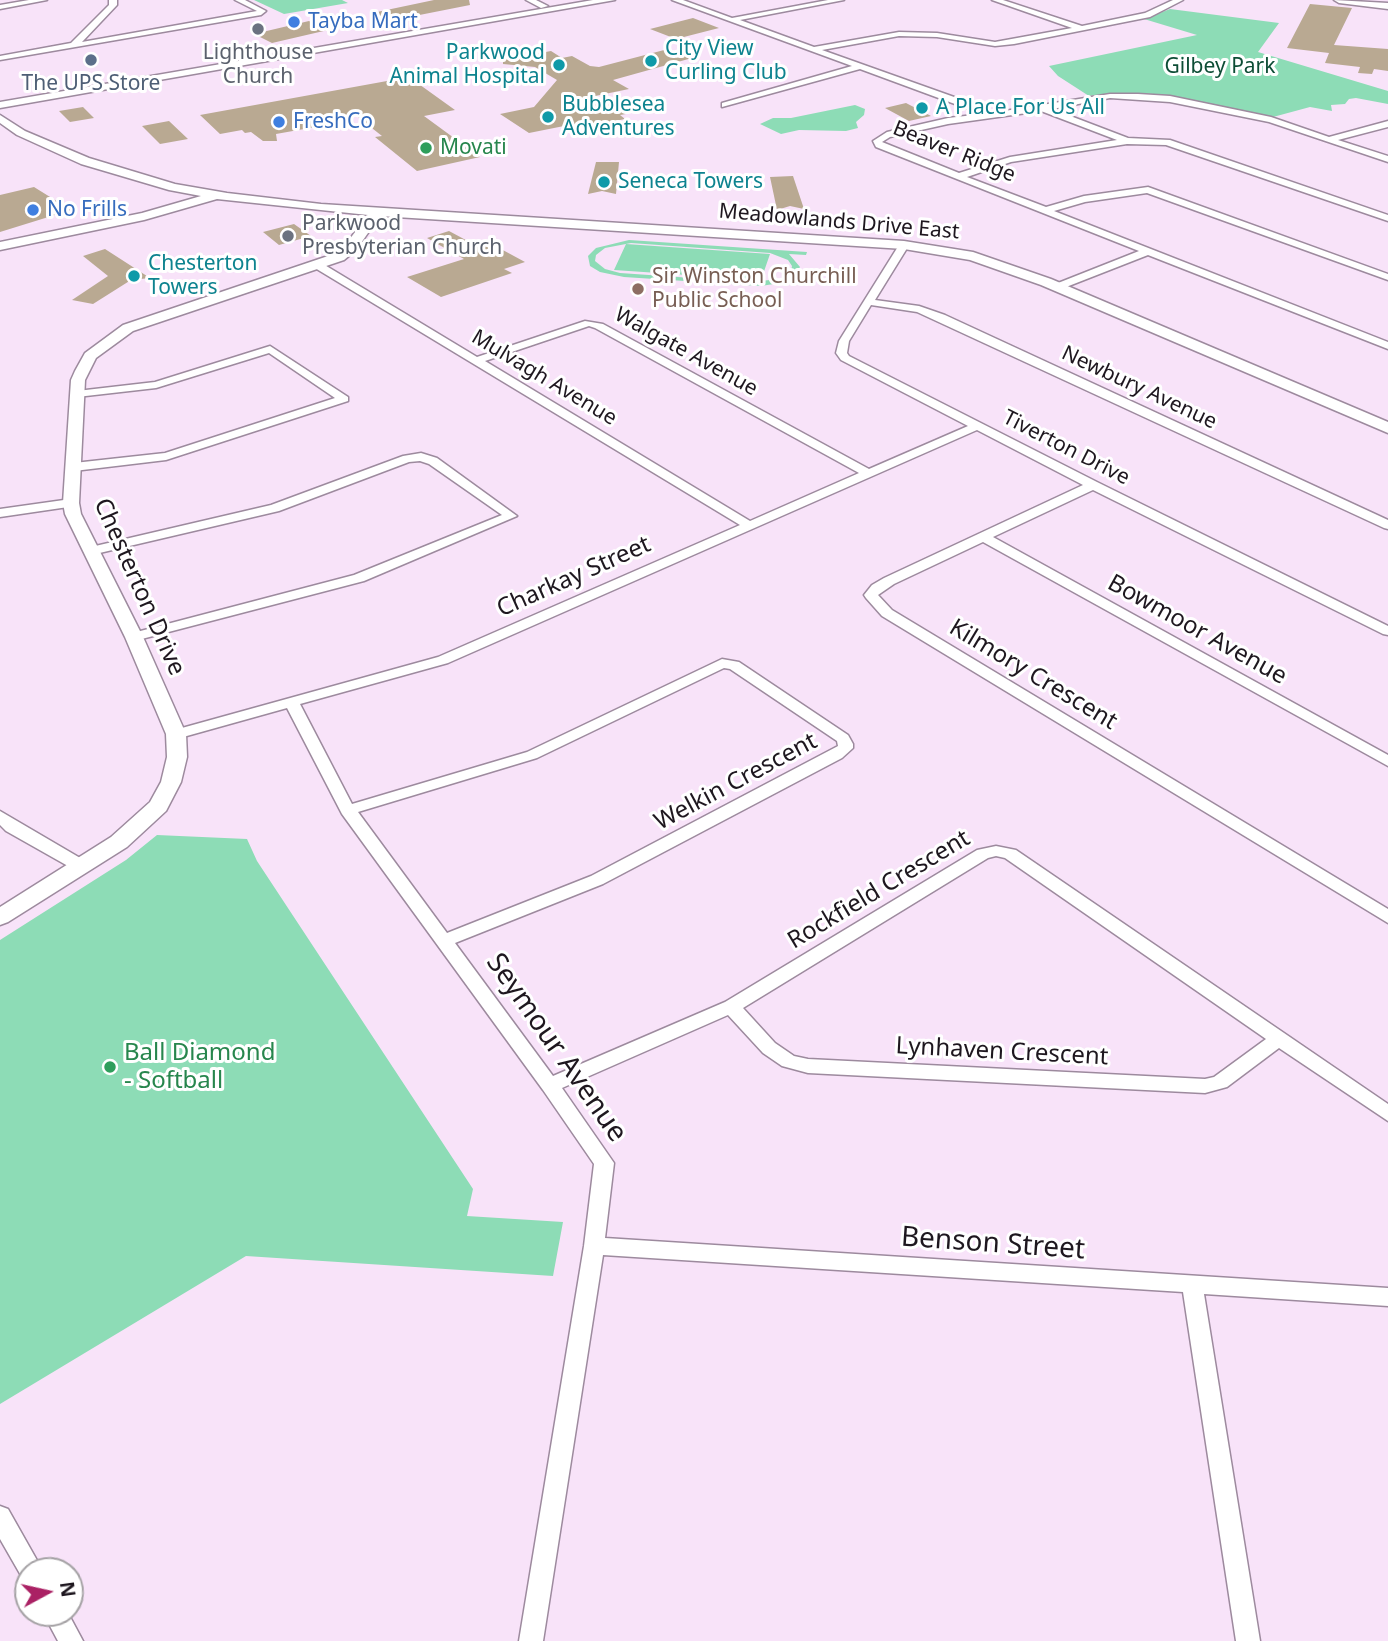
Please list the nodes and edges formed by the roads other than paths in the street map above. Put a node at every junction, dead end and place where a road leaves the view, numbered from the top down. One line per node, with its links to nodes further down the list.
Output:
1 (43, 0): 12 (street)
2 (113, 0): 18 (street)
3 (239, 0): 18 (street)
4 (530, 0): 13 (street)
5 (577, 0): 13 (main road)
6 (610, 0): 17 (main road)
7 (840, 0): 15 (street)
8 (996, 0): 16 (street)
9 (1179, 0): 16 (street)
10 (1339, 0): 14 (main road)
11 (672, 1): 15 (street)
12 (0, 6)
13 (544, 6): 17 (main road)
14 (1388, 6)
15 (732, 20): 19 (street)
16 (1083, 29): 19 (street)
17 (377, 38): 22 (main road)
18 (72, 46): 20 (street)
19 (814, 49): 21 (street)
20 (0, 58)
21 (861, 66): 24 (street); 26 (street)
22 (37, 96): 23 (main road); 23 (main road)
23 (1, 101)
24 (725, 105)
25 (1042, 108): 26 (street, Beaver Ridge); 30 (street, Beaver Ridge); 31 (street)
26 (990, 116): 33 (street, Beaver Ridge)
27 (1, 119): 34 (main road, Meadowlands Drive East)
28 (32, 123): 35 (main road, Meadowlands Drive East)
29 (1388, 124): 30 (street)
30 (1330, 139): 32 (street, Beaver Ridge)
31 (1127, 141): 33 (street); 40 (street)
32 (1388, 159)
33 (960, 176): 39 (street, Beaver Ridge)
34 (173, 187): 36 (main road, Meadowlands Drive East); 37 (main road)
35 (225, 190): 36 (main road, Meadowlands Drive East); 38 (main road, Meadowlands Drive East); 38 (main road, Meadowlands Drive East); 41 (main road)
36 (202, 193): 37 (main road)
37 (171, 202): 41 (main road)
38 (378, 210): 42 (main road, Meadowlands Drive East); 45 (main road, Chesterton Drive)
39 (1046, 210): 44 (street, Beaver Ridge); 46 (street)
40 (1388, 218)
41 (99, 225): 43 (main road)
42 (904, 245): 47 (main road, Meadowlands Drive East); 48 (street, Tiverton Drive)
43 (0, 246)
44 (1148, 251): 47 (street); 49 (street, Beaver Ridge)
45 (319, 266): 50 (street, Mulvagh Avenue); 51 (main road, Chesterton Drive)
46 (1388, 277)
47 (1058, 287): 53 (main road, Meadowlands Drive East)
48 (869, 302): 52 (street, Tiverton Drive); 59 (street, Newbury Avenue)
49 (1388, 346)
50 (478, 360): 55 (street, Walgate Avenue); 60 (street, Mulvagh Avenue)
51 (77, 394): 54 (main road, Chesterton Drive); 54 (street)
52 (977, 426): 55 (street, Charkay Street); 56 (street, Tiverton Drive)
53 (1388, 428)
54 (74, 467): 57 (main road, Chesterton Drive)
55 (867, 473): 60 (street, Charkay Street)
56 (1093, 485): 61 (street, Kilmory Crescent); 63 (street, Tiverton Drive)
57 (71, 503): 58 (street); 62 (main road, Chesterton Drive)
58 (0, 513)
59 (1388, 524)
60 (748, 525): 65 (street, Charkay Street)
61 (984, 537): 67 (street, Bowmoor Avenue); 72 (street, Kilmory Crescent)
62 (91, 551): 64 (main road, Chesterton Drive); 64 (street)
63 (1388, 631)
64 (134, 637): 66 (main road, Chesterton Drive)
65 (292, 703): 66 (street, Charkay Street); 68 (street, Seymour Avenue)
66 (176, 734): 70 (main road, Chesterton Drive)
67 (1388, 761)
68 (348, 810): 73 (street, Seymour Avenue); 73 (street, Welkin Crescent)
69 (0, 816): 70 (street)
70 (81, 866): 71 (main road, Chesterton Drive)
71 (0, 917)
72 (1388, 917)
73 (443, 941): 76 (street, Seymour Avenue)
74 (732, 1007): 75 (street, Lynhaven Crescent); 75 (street, Rockfield Crescent); 76 (street, Rockfield Crescent)
75 (1278, 1040): 77 (street, Rockfield Crescent)
76 (550, 1085): 78 (street, Seymour Avenue)
77 (1388, 1114)
78 (594, 1246): 79 (street, Benson Street); 83 (street, Seymour Avenue)
79 (1192, 1285): 80 (street, Benson Street); 84 (street)
80 (1388, 1297)
81 (0, 1517): 82 (street)
82 (23, 1557)
83 (531, 1641)
84 (1248, 1641)

